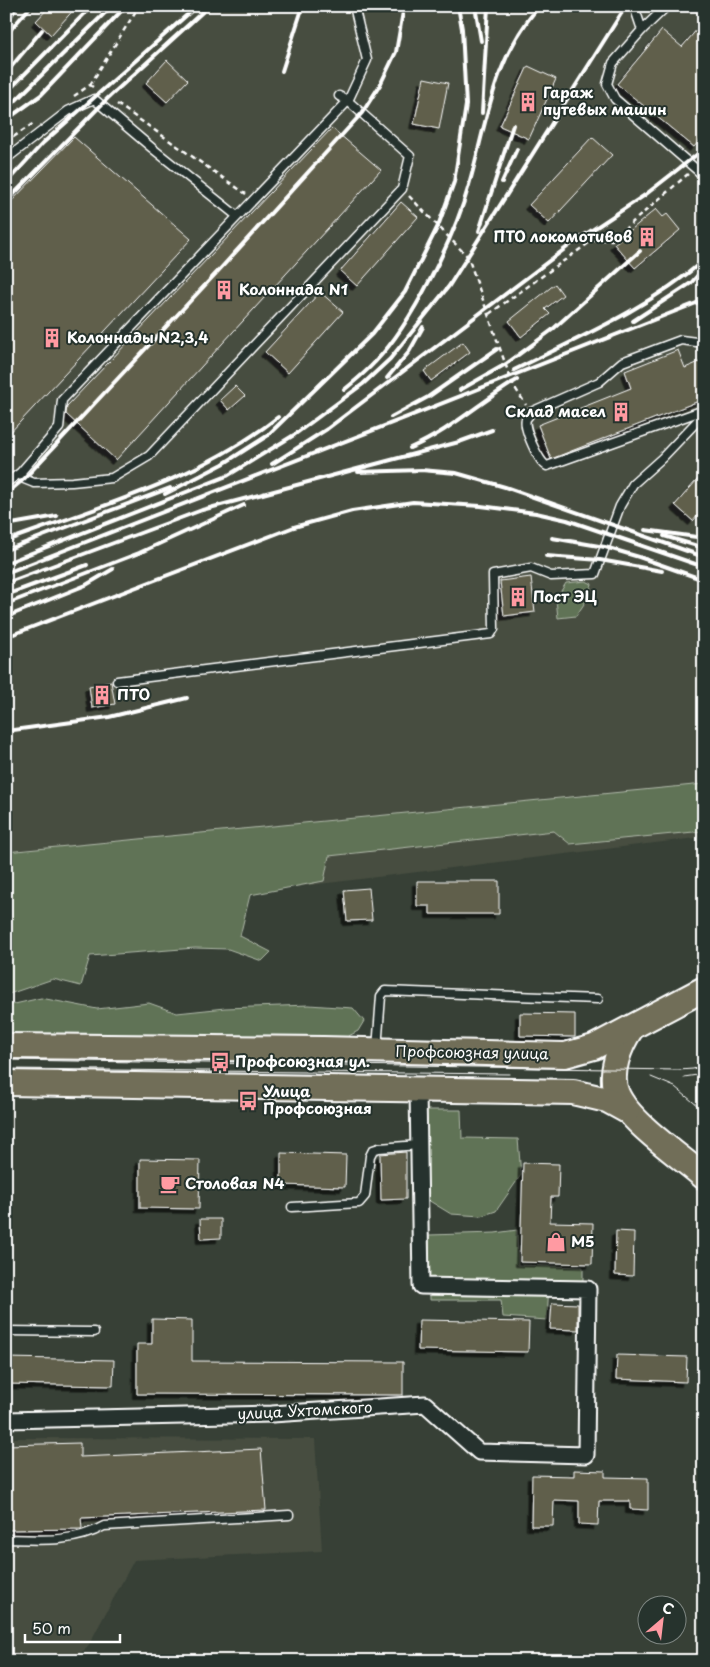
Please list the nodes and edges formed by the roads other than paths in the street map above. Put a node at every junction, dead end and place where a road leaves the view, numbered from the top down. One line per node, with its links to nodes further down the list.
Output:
1 (354, 6): 6 (lane)
2 (634, 6): 4 (lane)
3 (667, 6): 4 (lane)
4 (642, 30): 8 (lane)
5 (339, 96): 6 (lane)
6 (348, 100): 9 (lane); 12 (lane)
7 (6, 159): 9 (lane)
8 (704, 176)
9 (237, 216): 12 (lane)
10 (704, 343): 11 (lane)
11 (704, 412): 14 (lane)
12 (20, 473): 13 (lane)
13 (6, 483)
14 (117, 681)
15 (704, 989): 17 (main road, Профсоюзная улица)
16 (598, 999): 19 (lane)
17 (632, 1029): 19 (main road, Профсоюзная улица); 22 (main road)
18 (6, 1046): 19 (main road, Профсоюзная улица)
19 (377, 1051)
20 (6, 1083): 21 (main road)
21 (418, 1090): 22 (main road); 23 (street)
22 (627, 1111): 24 (main road)
23 (419, 1145): 25 (lane); 28 (street, улица Ухтомского)
24 (704, 1177)
25 (292, 1206)
26 (6, 1331): 27 (lane)
27 (94, 1332)
28 (6, 1420)
29 (289, 1515): 30 (lane)
30 (6, 1539)

